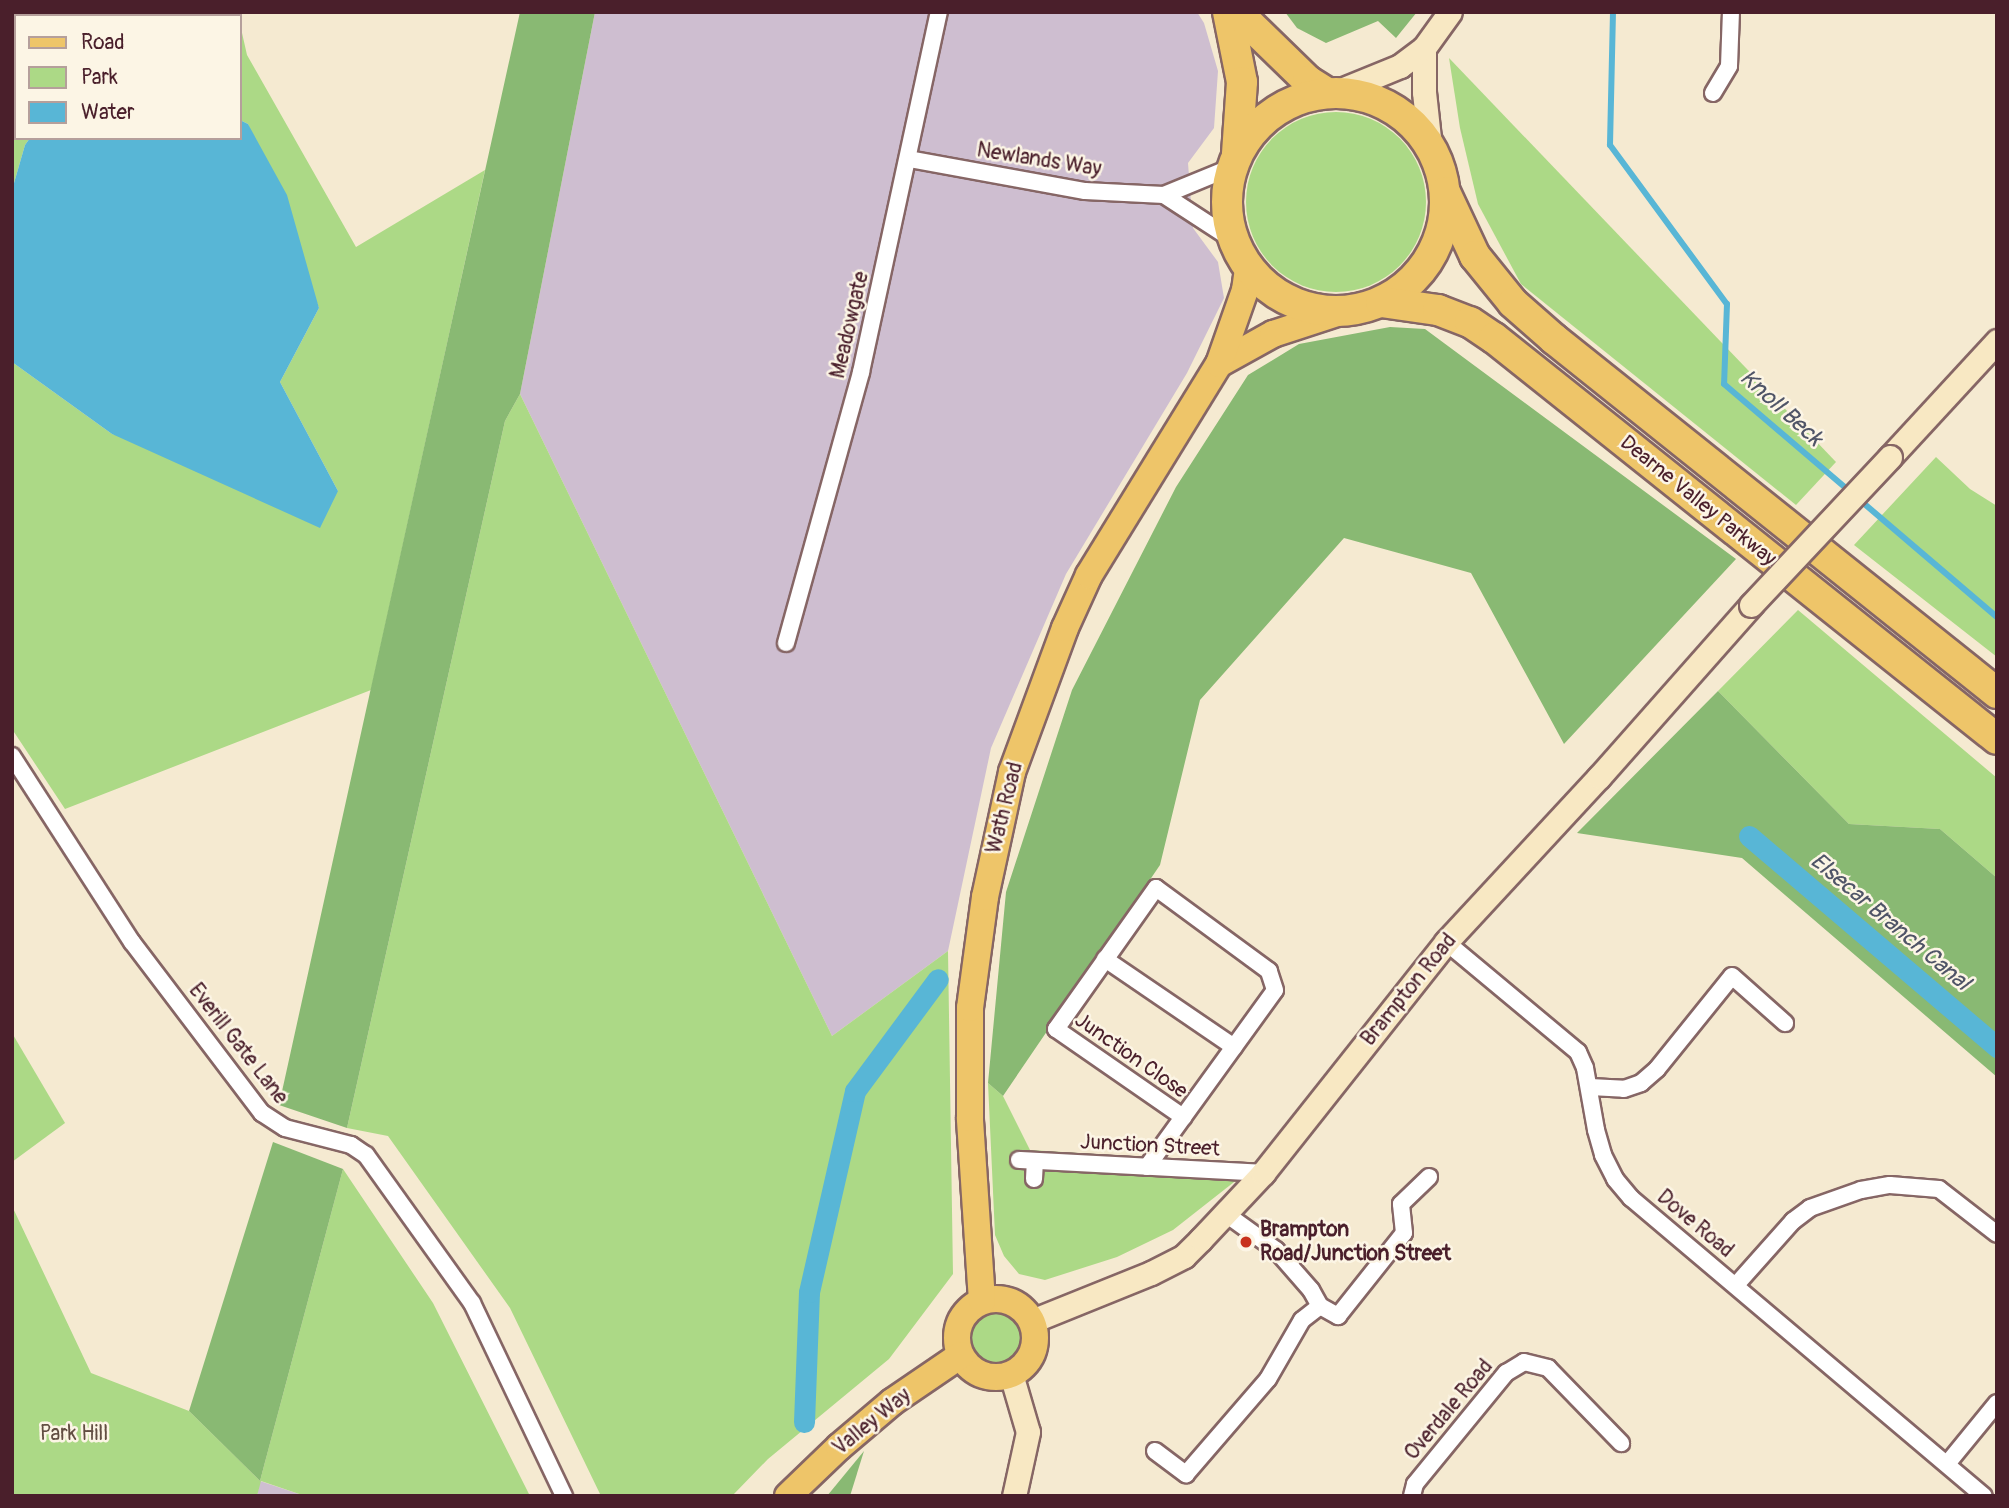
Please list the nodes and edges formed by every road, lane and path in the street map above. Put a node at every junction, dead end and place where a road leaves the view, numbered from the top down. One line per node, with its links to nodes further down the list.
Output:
1 (939, 12): 10 (street, Meadowgate)
2 (1228, 12): 11 (highway)
3 (1237, 12): 7 (highway)
4 (1450, 12): 6 (main road)
5 (1731, 12): 8 (street)
6 (1424, 48): 7 (main road); 9 (main road)
7 (1331, 93): 9 (highway); 11 (highway)
8 (1713, 93)
9 (1430, 147): 12 (highway)
10 (909, 159): 13 (street, Newlands Way); 20 (street, Meadowgate)
11 (1235, 161): 13 (street); 14 (highway)
12 (1444, 192): 16 (highway); 21 (highway, Dearne Valley Parkway)
13 (1164, 195): 14 (street)
14 (1233, 240): 15 (highway)
15 (1248, 268): 17 (highway); 19 (main road, Wath Road)
16 (1381, 302): 17 (highway); 22 (highway, Dearne Valley Parkway)
17 (1340, 312): 19 (main road, Wath Road)
18 (1997, 341): 24 (main road, Brampton Road, bridge)
19 (1219, 364): 37 (main road, Wath Road)
20 (786, 643)
21 (1997, 693)
22 (1997, 739)
23 (12, 756): 46 (street, Everill Gate Lane)
24 (1446, 943): 28 (street, Dove Road); 31 (main road, Brampton Road)
25 (1105, 959): 27 (street); 27 (street, Junction Close); 29 (street, Junction Close)
26 (1785, 1023): 28 (street)
27 (1234, 1047): 29 (street, Junction Close)
28 (1590, 1087): 36 (street, Dove Road)
29 (1183, 1117): 30 (street, Junction Close)
30 (1147, 1167): 31 (street, Junction Street); 33 (street, Junction Street)
31 (1263, 1173): 34 (main road, Brampton Road)
32 (1429, 1177): 38 (street)
33 (1034, 1179)
34 (1226, 1214): 38 (street); 39 (main road, Brampton Road)
35 (1997, 1234): 36 (street)
36 (1736, 1285): 45 (street, Dove Road)
37 (982, 1301): 39 (main road); 40 (main road)
38 (1320, 1306): 44 (street)
39 (1032, 1321): 41 (main road)
40 (961, 1356): 41 (main road); 47 (main road, Valley Way)
41 (1011, 1374): 48 (main road)
42 (1997, 1404): 45 (street)
43 (1621, 1443): 49 (street, Overdale Road)
44 (1155, 1451)
45 (1947, 1464): 50 (street, Dove Road)
46 (564, 1496)
47 (788, 1496)
48 (1014, 1496)
49 (1412, 1496)
50 (1984, 1496)

